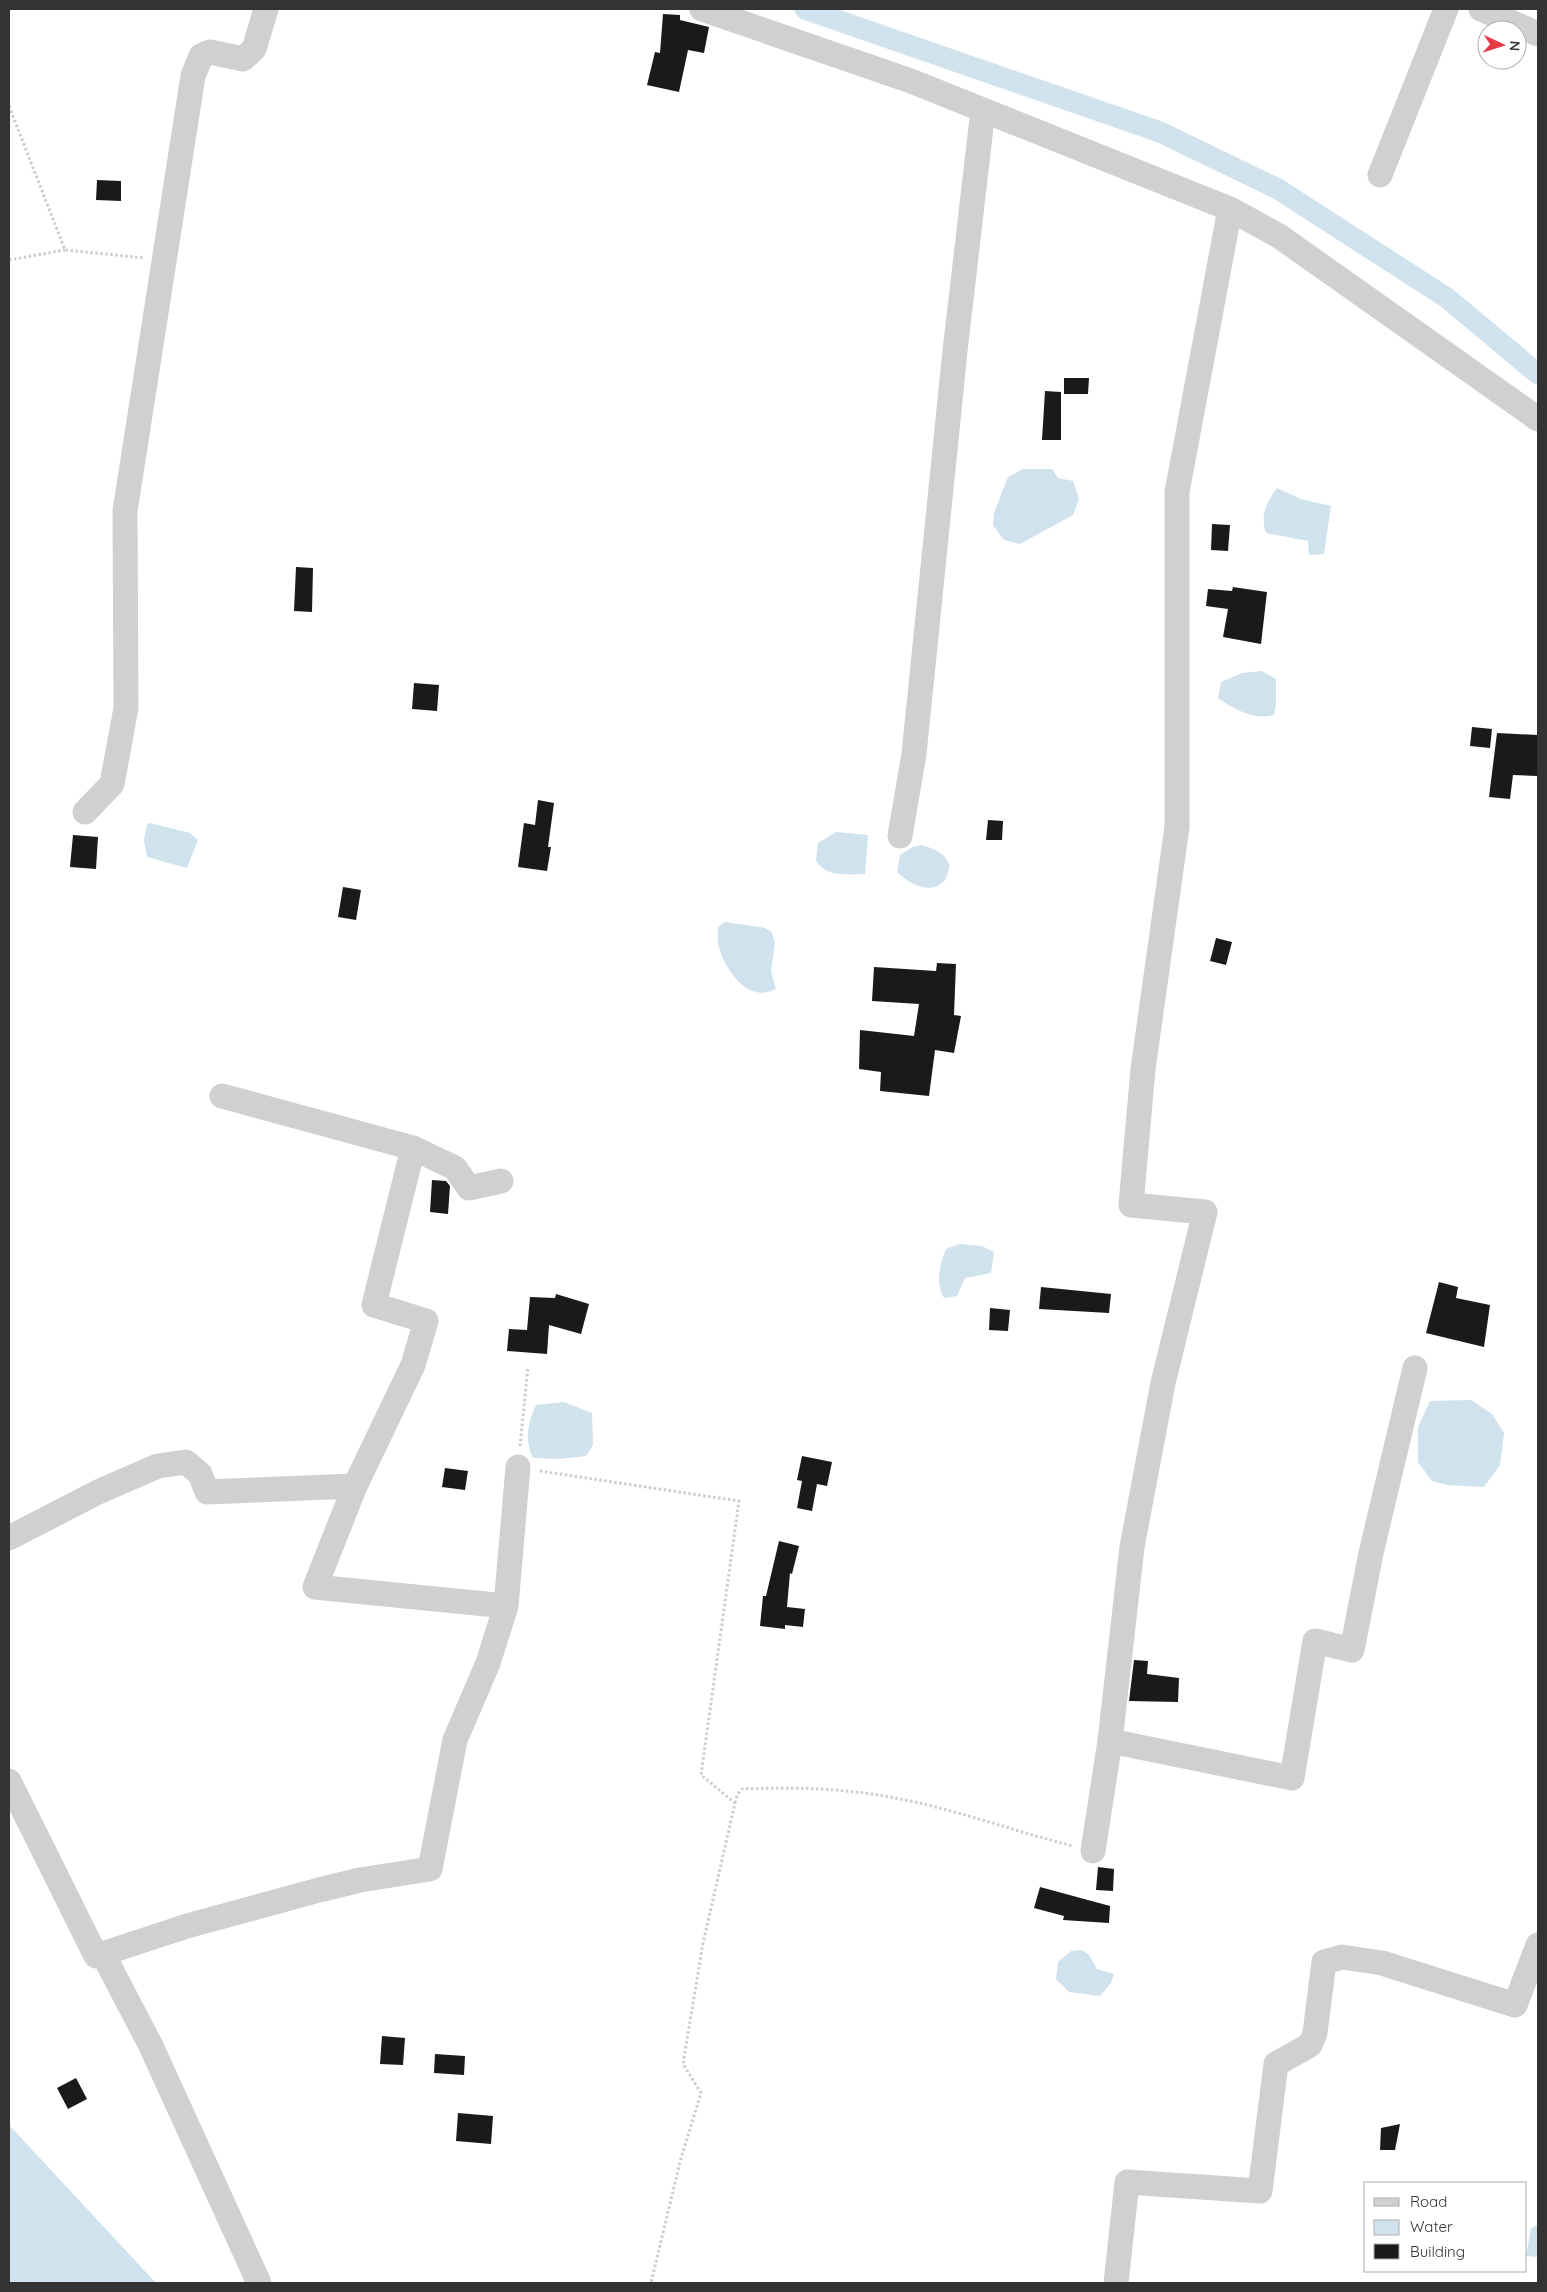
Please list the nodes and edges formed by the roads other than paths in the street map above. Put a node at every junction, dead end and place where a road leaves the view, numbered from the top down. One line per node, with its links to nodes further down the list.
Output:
1 (266, 9): 10 (street)
2 (702, 9): 6 (street)
3 (1446, 9): 7 (street)
4 (1481, 9): 5 (street)
5 (1538, 34)
6 (983, 110): 8 (street); 11 (street)
7 (1380, 175)
8 (1230, 209): 9 (street); 20 (street)
9 (1538, 419)
10 (85, 812)
11 (900, 836)
12 (222, 1096): 13 (street)
13 (413, 1148): 14 (street); 17 (street)
14 (501, 1181)
15 (1415, 1368): 20 (street)
16 (518, 1467): 19 (street)
17 (355, 1486): 18 (street); 19 (street)
18 (9, 1538)
19 (506, 1606): 24 (street)
20 (1110, 1741): 22 (street)
21 (9, 1781): 24 (street)
22 (1093, 1851)
23 (1538, 1944): 26 (street)
24 (103, 1954): 25 (street)
25 (259, 2283)
26 (1116, 2283)

